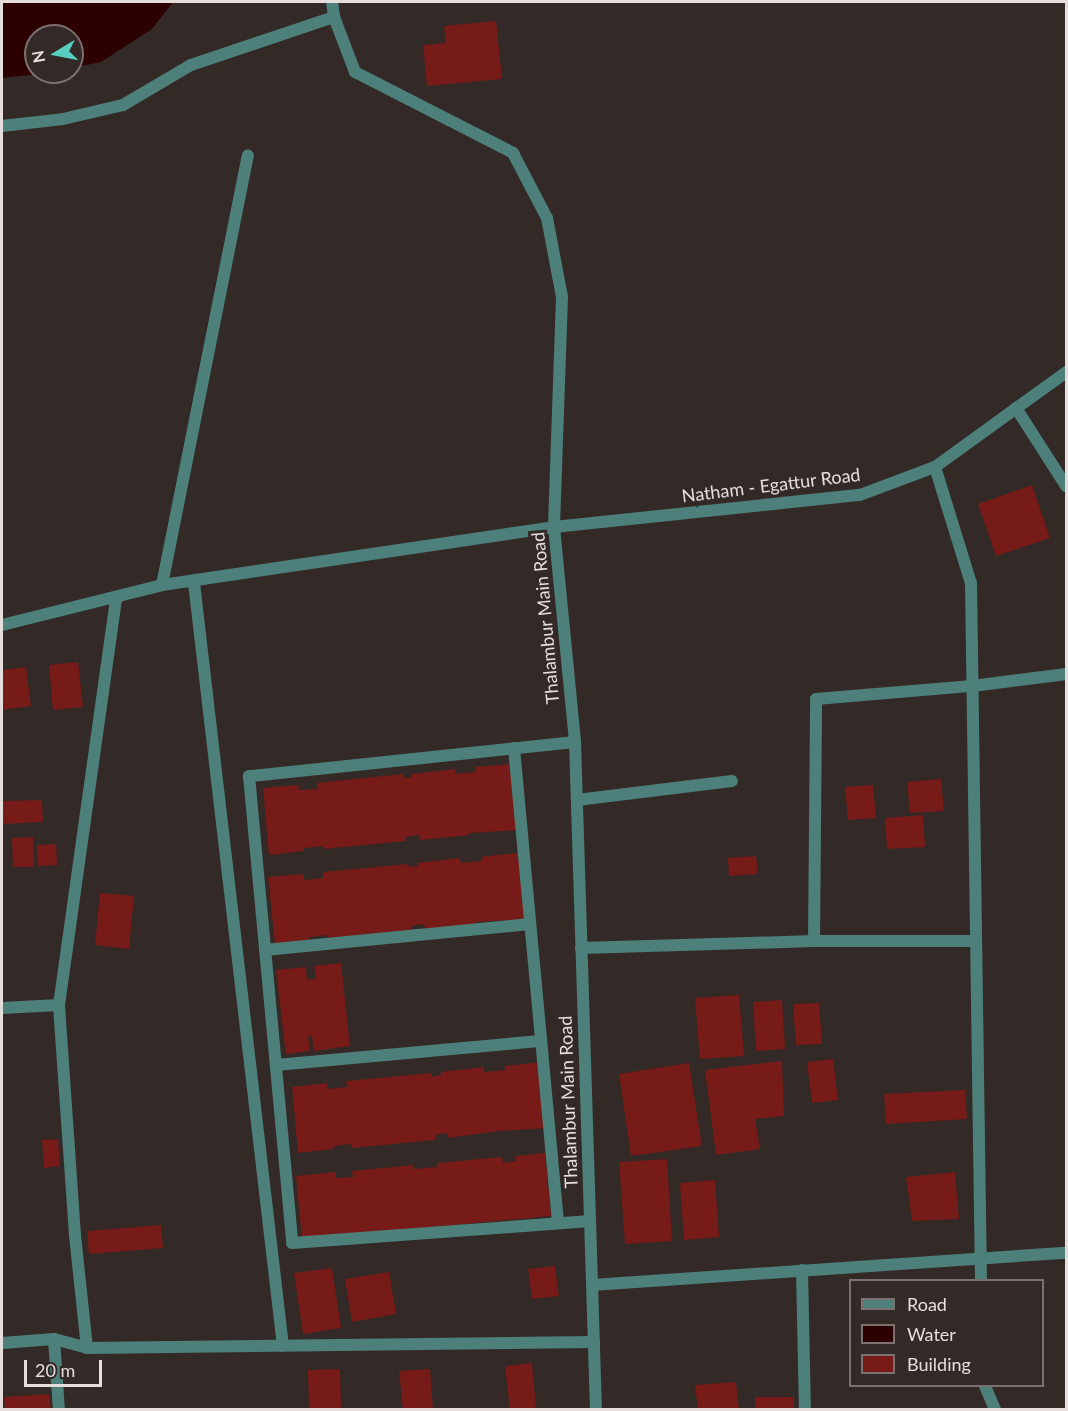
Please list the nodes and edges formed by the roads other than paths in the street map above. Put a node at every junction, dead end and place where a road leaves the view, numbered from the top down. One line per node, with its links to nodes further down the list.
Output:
1 (332, 2): 2 (street, Thalambur Main Road)
2 (333, 17): 3 (street); 9 (street, Thalambur Main Road)
3 (2, 126)
4 (248, 156): 11 (street)
5 (1066, 372): 6 (street, Natham - Egattur Road)
6 (1016, 408): 7 (street, Natham - Egattur Road); 8 (street)
7 (935, 467): 9 (street, Natham - Egattur Road); 15 (street)
8 (1066, 486)
9 (554, 527): 10 (street, Natham - Egattur Road); 16 (street, Thalambur Main Road)
10 (194, 583): 11 (street, Natham - Egattur Road); 39 (street)
11 (162, 585): 12 (street, Natham - Egattur Road)
12 (116, 597): 13 (street, Natham - Egattur Road); 25 (street)
13 (2, 625)
14 (1066, 674): 15 (street)
15 (972, 686): 21 (street); 22 (street)
16 (575, 742): 17 (street); 19 (street, Thalambur Main Road)
17 (514, 748): 20 (street); 24 (street)
18 (732, 781): 19 (street)
19 (577, 800): 23 (street, Thalambur Main Road)
20 (530, 924): 24 (street); 27 (street)
21 (814, 941): 22 (street); 23 (street)
22 (976, 941): 32 (street)
23 (581, 948): 29 (street, Thalambur Main Road)
24 (265, 951): 28 (street)
25 (59, 1005): 26 (street); 40 (street)
26 (2, 1008)
27 (541, 1041): 28 (street); 30 (street)
28 (276, 1065): 30 (street)
29 (590, 1221): 30 (street); 35 (street, Thalambur Main Road)
30 (558, 1223)
31 (1066, 1253): 32 (street)
32 (981, 1257): 33 (street); 34 (street)
33 (802, 1270): 35 (street); 44 (street)
34 (981, 1279)
35 (592, 1285): 37 (street, Thalambur Main Road)
36 (54, 1339): 38 (street); 40 (street); 42 (street)
37 (594, 1342): 39 (street); 43 (street, Thalambur Main Road)
38 (2, 1343)
39 (283, 1346): 40 (street)
40 (87, 1348)
41 (985, 1387): 45 (street)
42 (59, 1410)
43 (596, 1410)
44 (805, 1410)
45 (995, 1410)

